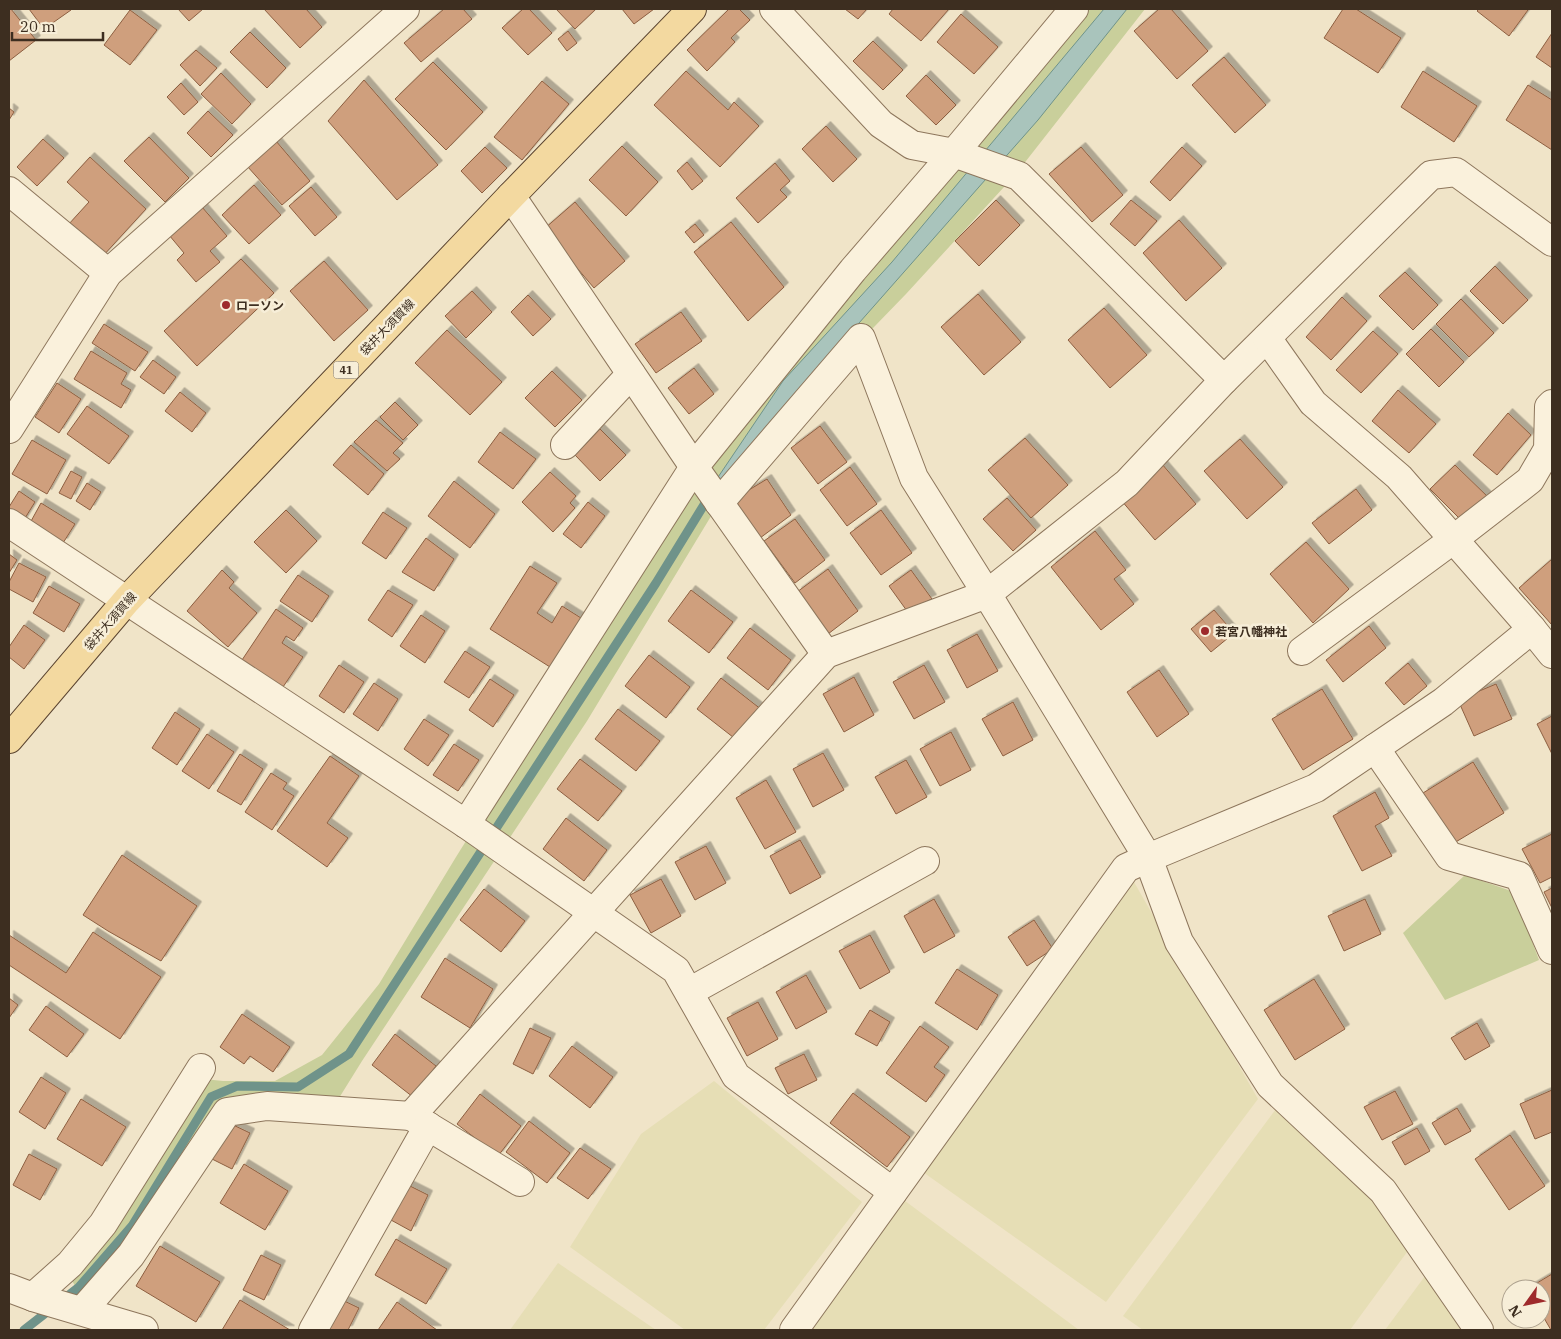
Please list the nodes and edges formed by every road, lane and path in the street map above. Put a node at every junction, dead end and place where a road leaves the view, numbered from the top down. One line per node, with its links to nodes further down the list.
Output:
1 (405, 9): 9 (street)
2 (692, 9): 7 (main road, 袋井大須賀線 / 41)
3 (774, 9): 5 (street)
4 (1074, 9): 5 (street)
5 (954, 153): 12 (street); 16 (street)
6 (9, 191): 9 (street)
7 (511, 196): 11 (street); 21 (main road, 袋井大須賀線 / 41)
8 (1552, 242): 10 (street)
9 (108, 273): 14 (street)
10 (1267, 338): 12 (street); 19 (street)
11 (631, 374): 15 (street); 16 (street)
12 (1224, 380): 20 (street)
13 (1552, 404): 19 (street)
14 (9, 429)
15 (565, 444)
16 (694, 467): 17 (street); 28 (street)
17 (720, 502): 20 (street); 24 (street)
18 (9, 523): 21 (street)
19 (1454, 539): 22 (street); 23 (street)
20 (987, 594): 24 (street); 29 (street)
21 (127, 600): 26 (main road, 袋井大須賀線 / 41); 28 (street)
22 (1532, 629): 25 (street); 27 (street)
23 (1302, 651)
24 (826, 654): 31 (street)
25 (1552, 654)
26 (9, 739)
27 (1376, 748): 29 (street); 32 (street)
28 (466, 824): 31 (street)
29 (1148, 858): 37 (street); 43 (street)
30 (925, 861): 33 (street)
31 (594, 912): 33 (street); 35 (street)
32 (1552, 950)
33 (689, 992): 37 (street)
34 (201, 1068): 38 (street)
35 (419, 1121): 36 (street); 39 (street); 41 (street)
36 (520, 1182)
37 (893, 1192): 42 (street)
38 (21, 1292): 39 (street)
39 (82, 1311): 40 (street)
40 (144, 1330)
41 (313, 1330)
42 (794, 1330)
43 (1478, 1330)

